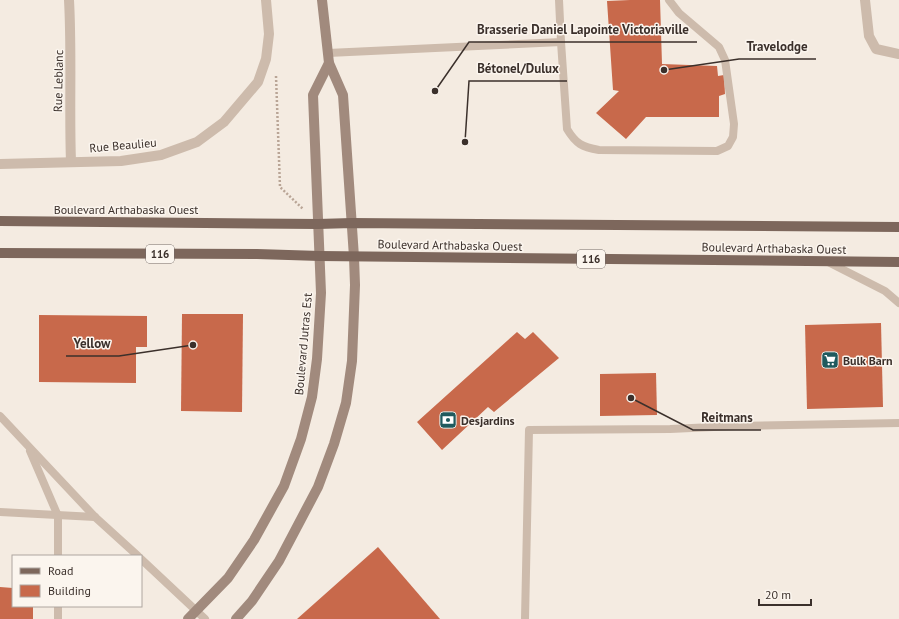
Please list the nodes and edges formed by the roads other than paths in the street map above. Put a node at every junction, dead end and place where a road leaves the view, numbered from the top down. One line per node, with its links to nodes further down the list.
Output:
1 (69, 0): 11 (street, Rue Leblanc)
2 (266, 0): 11 (street, Rue Beaulieu)
3 (322, 0): 8 (main road)
4 (559, 0): 7 (lane)
5 (669, 0): 7 (lane)
6 (865, 0): 9 (street)
7 (562, 42): 8 (lane)
8 (328, 53): 10 (main road)
9 (899, 54)
10 (329, 64): 14 (main road); 15 (main road, Boulevard Jutras Est)
11 (71, 162): 12 (street, Rue Beaulieu)
12 (0, 164)
13 (0, 222): 15 (main road, Boulevard Arthabaska Ouest)
14 (352, 222): 15 (main road, Boulevard Arthabaska Ouest); 16 (main road, Boulevard Arthabaska Ouest); 19 (main road)
15 (318, 224): 18 (main road, Boulevard Jutras Est)
16 (899, 227)
17 (0, 253): 18 (main road, Boulevard Arthabaska Ouest / 116)
18 (320, 256): 19 (main road, Boulevard Arthabaska Ouest / 116); 33 (main road, Boulevard Jutras Est)
19 (354, 257): 20 (main road, Boulevard Arthabaska Ouest / 116); 37 (main road)
20 (827, 262): 21 (main road, Boulevard Arthabaska Ouest / 116); 22 (lane)
21 (899, 262)
22 (899, 303)
23 (0, 416): 25 (lane)
24 (899, 424): 38 (lane)
25 (28, 445): 27 (lane); 28 (lane)
26 (0, 512): 27 (lane)
27 (58, 516): 28 (lane); 29 (lane)
28 (95, 517): 30 (lane)
29 (58, 555)
30 (137, 555)
31 (142, 560): 33 (lane)
32 (58, 607): 34 (lane)
33 (196, 611): 35 (main road, Boulevard Jutras Est); 36 (lane)
34 (58, 619)
35 (188, 619)
36 (205, 619)
37 (236, 619)
38 (525, 619)

